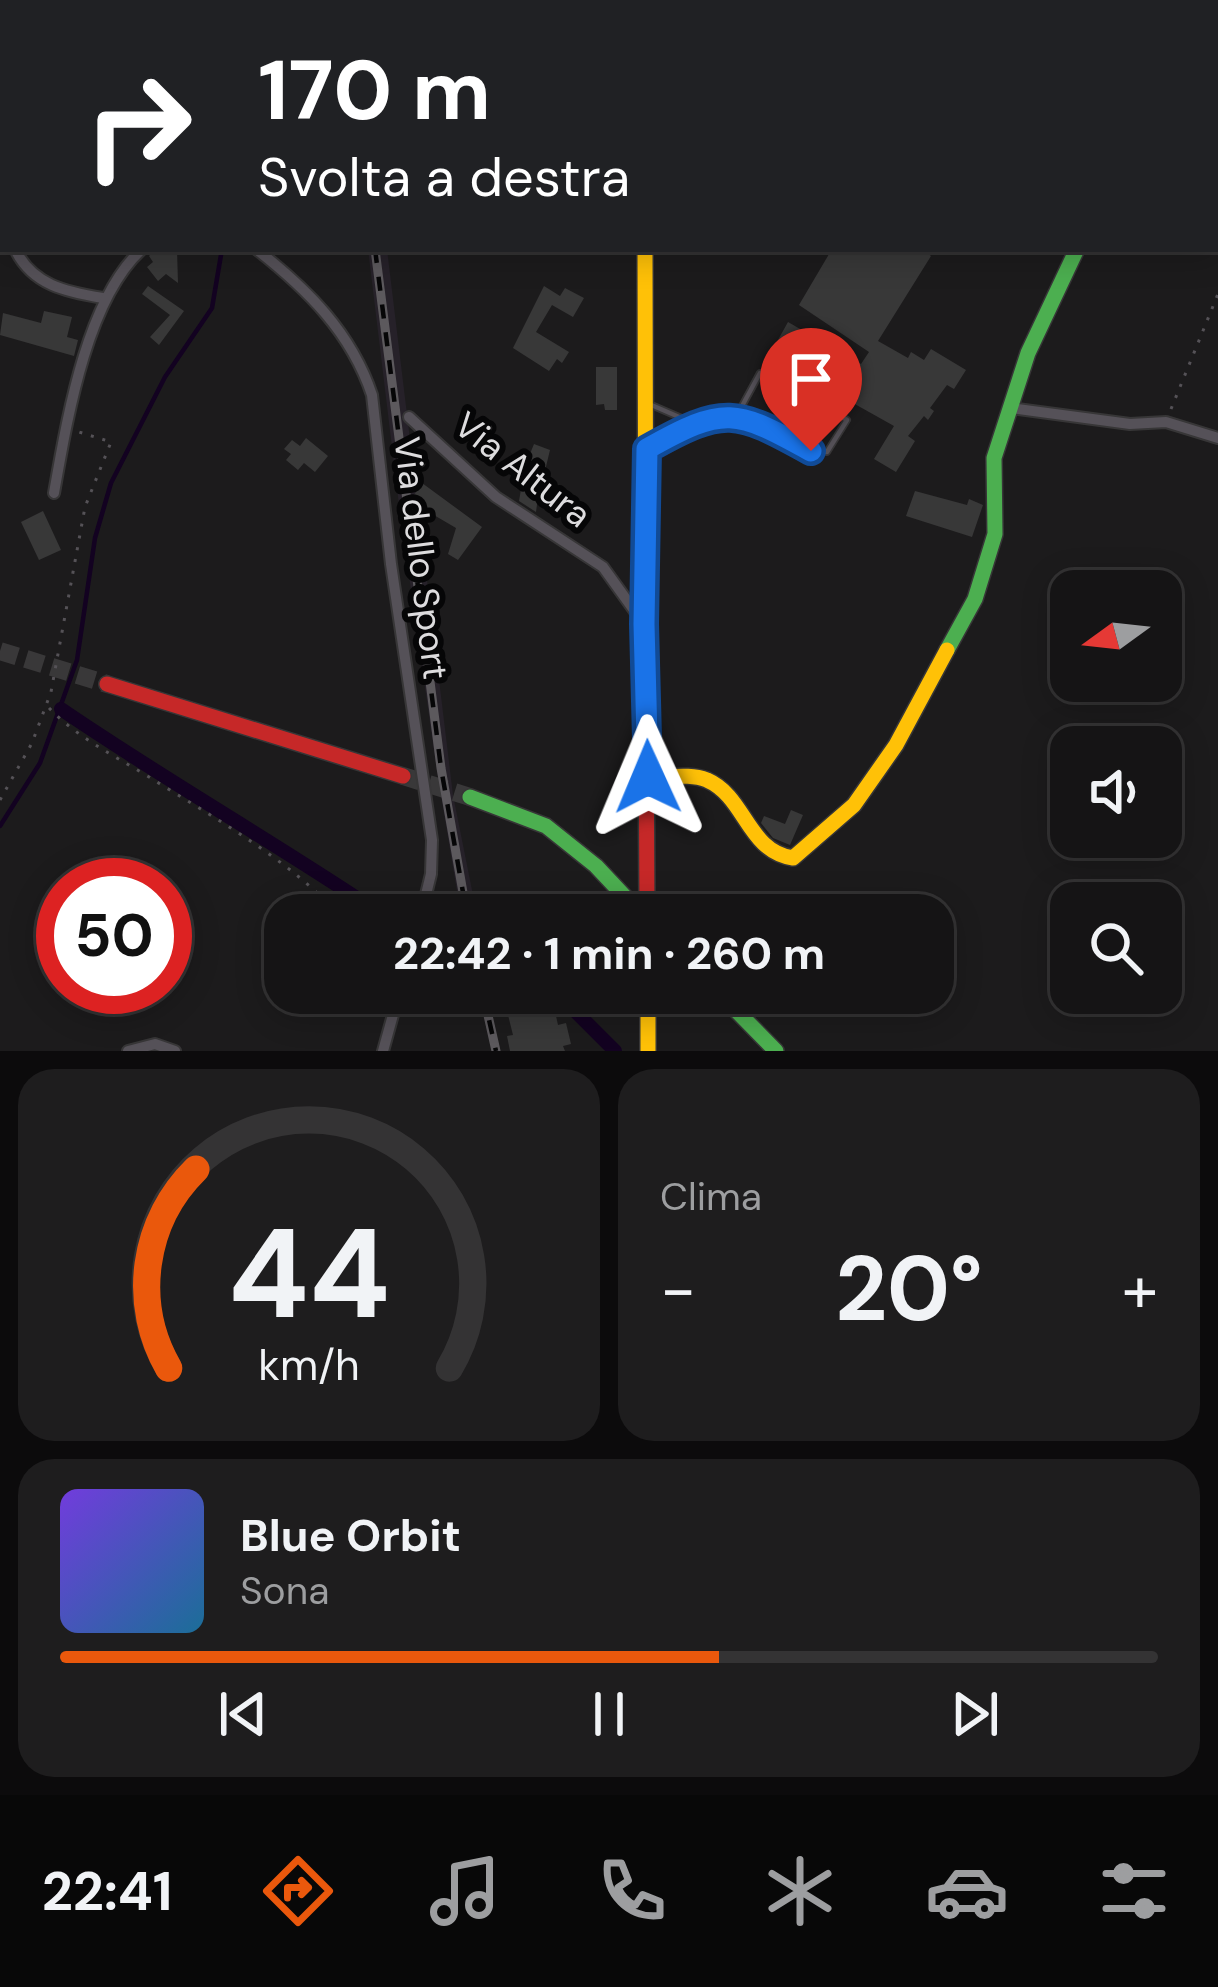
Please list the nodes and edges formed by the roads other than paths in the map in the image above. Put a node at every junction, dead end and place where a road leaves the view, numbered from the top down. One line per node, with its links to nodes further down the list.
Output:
1 (16, 252): 6 (street)
2 (140, 252): 6 (street)
3 (260, 252): 20 (street, Via dello Sport)
4 (645, 252): 7 (main road)
5 (1076, 252): 8 (main road)
6 (103, 298): 14 (street)
7 (647, 403): 11 (lane); 13 (main road)
8 (1010, 408): 12 (street); 18 (main road)
9 (409, 417): 15 (street, Via Altura)
10 (736, 417): 10 (lane); 11 (lane)
11 (693, 423): 13 (lane)
12 (1218, 438)
13 (647, 449): 15 (main road)
14 (54, 493)
15 (644, 624): 18 (main road)
16 (107, 684): 17 (main road)
17 (403, 776)
18 (648, 777): 22 (main road)
19 (470, 797): 21 (main road)
20 (426, 894)
21 (624, 894)
22 (646, 894)
23 (393, 1014): 28 (street)
24 (648, 1014): 29 (main road)
25 (740, 1014): 30 (main road)
26 (128, 1051): 27 (street)
27 (175, 1051)
28 (383, 1051)
29 (649, 1051)
30 (776, 1051)

